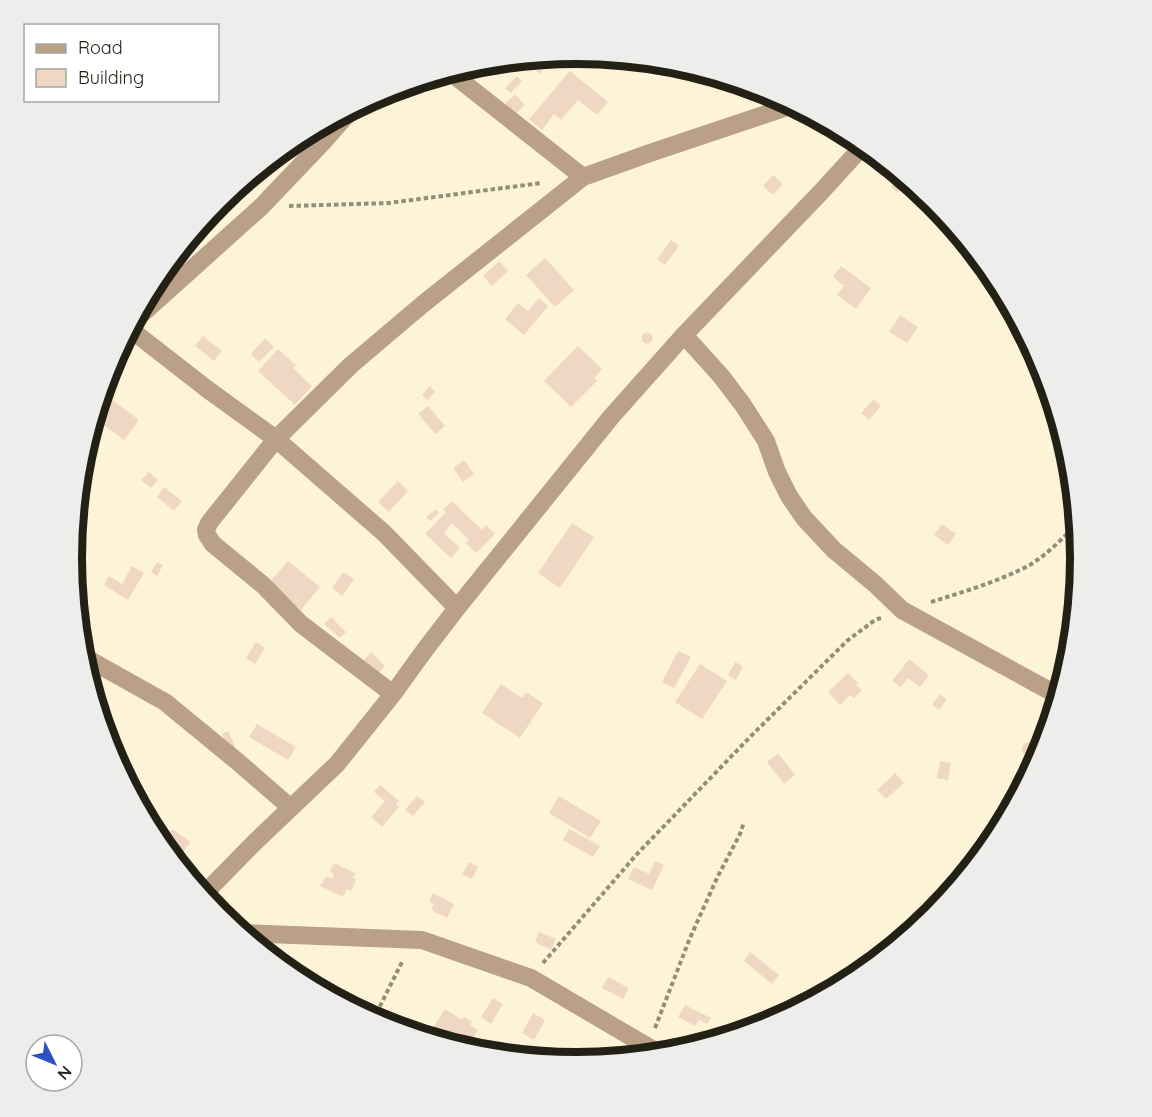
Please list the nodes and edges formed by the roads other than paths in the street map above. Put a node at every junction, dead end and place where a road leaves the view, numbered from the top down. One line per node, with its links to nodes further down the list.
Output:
1 (458, 79): 5 (street)
2 (781, 109): 5 (street)
3 (336, 127): 6 (street)
4 (857, 153): 8 (street)
5 (583, 177): 9 (street)
6 (152, 305)
7 (137, 333): 9 (street)
8 (684, 335): 10 (street); 12 (street)
9 (276, 439): 10 (street); 13 (street)
10 (457, 608): 13 (street)
11 (93, 662): 14 (street)
12 (1051, 692)
13 (393, 694): 14 (street)
14 (291, 808): 15 (street)
15 (209, 888)
16 (254, 934): 17 (street)
17 (650, 1046)

